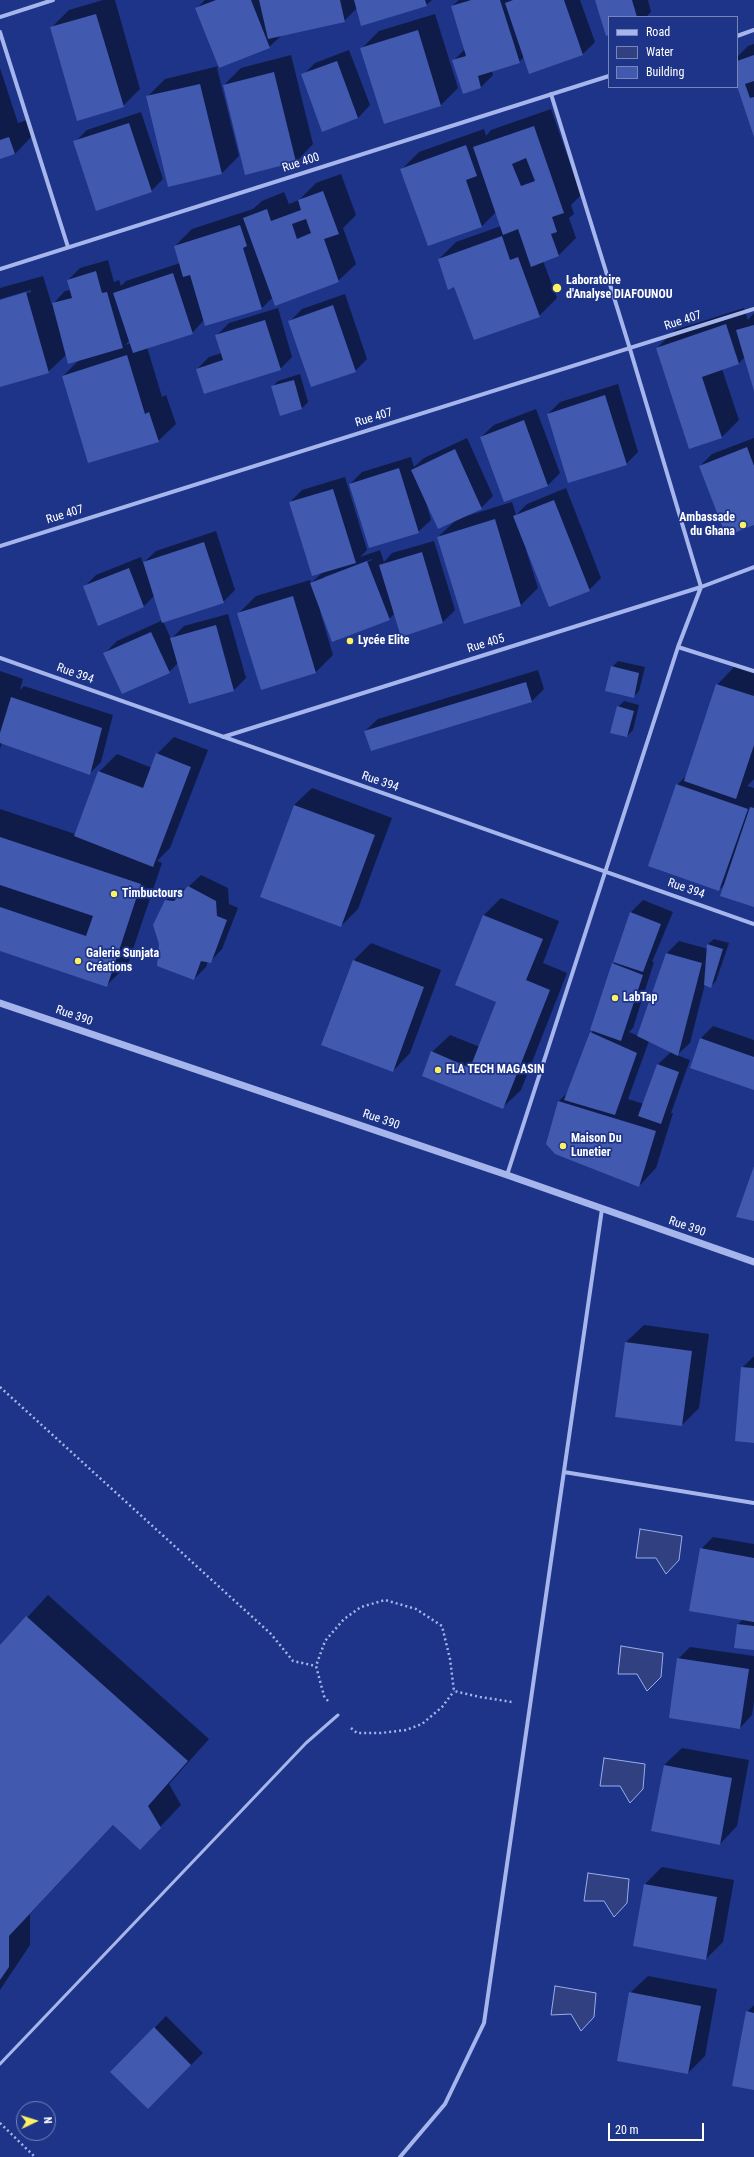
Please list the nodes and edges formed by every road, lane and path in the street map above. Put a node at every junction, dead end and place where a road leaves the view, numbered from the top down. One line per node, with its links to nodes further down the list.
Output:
1 (53, 0): 2 (street)
2 (0, 17)
3 (754, 30): 5 (street)
4 (0, 32): 8 (street)
5 (738, 36)
6 (608, 76): 7 (street, Rue 400)
7 (551, 94): 8 (street, Rue 400); 11 (street)
8 (68, 247): 9 (street, Rue 400)
9 (0, 269)
10 (754, 309): 11 (street, Rue 407)
11 (630, 349): 12 (street, Rue 407); 14 (street)
12 (0, 546)
13 (754, 567): 14 (street, Rue 405)
14 (701, 586): 15 (street); 18 (street, Rue 405)
15 (678, 647): 17 (street); 19 (street)
16 (0, 658): 18 (street, Rue 394)
17 (754, 672)
18 (222, 737): 19 (street, Rue 394)
19 (605, 872): 20 (street, Rue 394); 22 (street)
20 (754, 924)
21 (0, 1003): 22 (street, Rue 390)
22 (507, 1175): 23 (street, Rue 390)
23 (602, 1209): 24 (street, Rue 390); 26 (street)
24 (754, 1262)
25 (0, 1387): 28 (path)
26 (564, 1472): 27 (street); 30 (street)
27 (754, 1503)
28 (316, 1666): 29 (path); 31 (path)
29 (454, 1691): 30 (path); 31 (path)
30 (530, 1704): 35 (street)
31 (338, 1716): 32 (lane)
32 (0, 2064)
33 (0, 2123): 34 (path)
34 (35, 2157)
35 (400, 2157)

